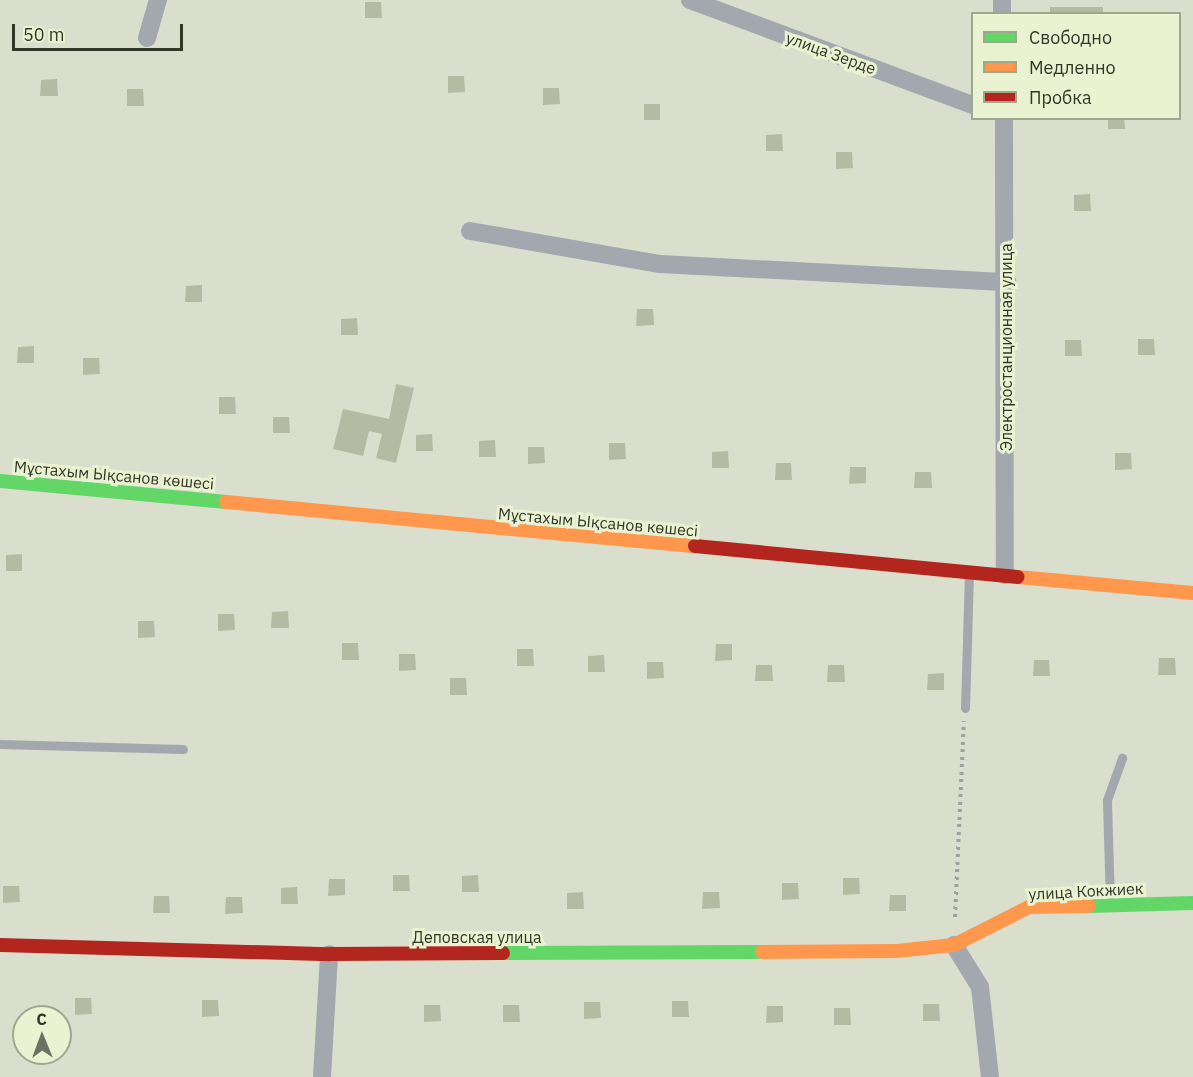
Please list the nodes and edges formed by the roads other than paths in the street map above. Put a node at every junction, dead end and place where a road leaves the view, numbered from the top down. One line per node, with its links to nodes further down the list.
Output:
1 (158, 0): 3 (street)
2 (690, 0): 4 (street, улица Зерде)
3 (147, 38)
4 (971, 105)
5 (1005, 120): 7 (street, Электростанционная улица)
6 (470, 231): 7 (street)
7 (1008, 282): 10 (street, Электростанционная улица)
8 (0, 481): 9 (street, Мұстахым Ықсанов көшесі)
9 (969, 574): 10 (street, Мұстахым Ықсанов көшесі); 12 (lane)
10 (1005, 575): 11 (street, Мұстахым Ықсанов көшесі)
11 (1193, 593)
12 (965, 708)
13 (0, 744): 14 (lane)
14 (183, 749)
15 (1122, 758): 17 (lane)
16 (1193, 903): 17 (street, улица Кокжиек)
17 (1110, 905): 19 (street, улица Кокжиек)
18 (0, 945): 20 (street, Деповская улица)
19 (954, 945): 20 (street, Деповская улица); 22 (street)
20 (329, 954): 21 (street)
21 (322, 1077)
22 (990, 1077)

